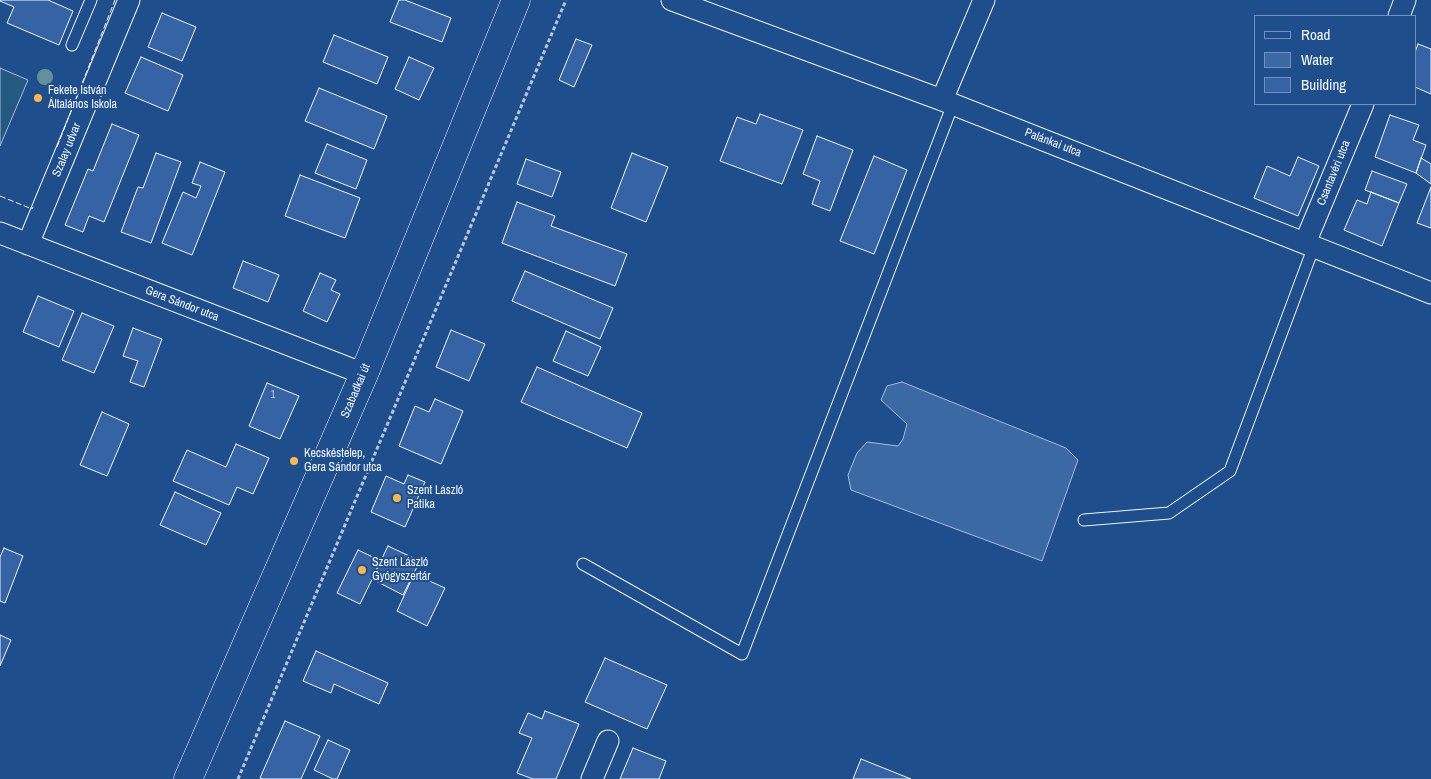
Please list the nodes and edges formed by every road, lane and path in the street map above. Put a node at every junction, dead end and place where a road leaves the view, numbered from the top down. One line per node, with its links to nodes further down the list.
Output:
1 (91, 0): 9 (lane)
2 (129, 0): 13 (street, Szalay udvar)
3 (516, 0): 16 (main road, Szabadkai út)
4 (566, 0): 21 (path)
5 (672, 0): 10 (street, Palánkai utca)
6 (984, 0): 10 (street)
7 (1406, 0): 8 (street)
8 (1399, 15)
9 (72, 45)
10 (947, 102): 14 (street, Palánkai utca); 18 (lane)
11 (1363, 105): 14 (street, Csantavéri utca)
12 (0, 233): 13 (street, Gera Sándor utca)
13 (28, 244): 16 (street, Gera Sándor utca)
14 (1310, 244): 15 (street, Palánkai utca); 17 (lane)
15 (1431, 293)
16 (364, 374): 20 (main road, Szabadkai út)
17 (1084, 520)
18 (583, 564)
19 (608, 741): 22 (street)
20 (188, 779)
21 (238, 779)
22 (592, 779)

